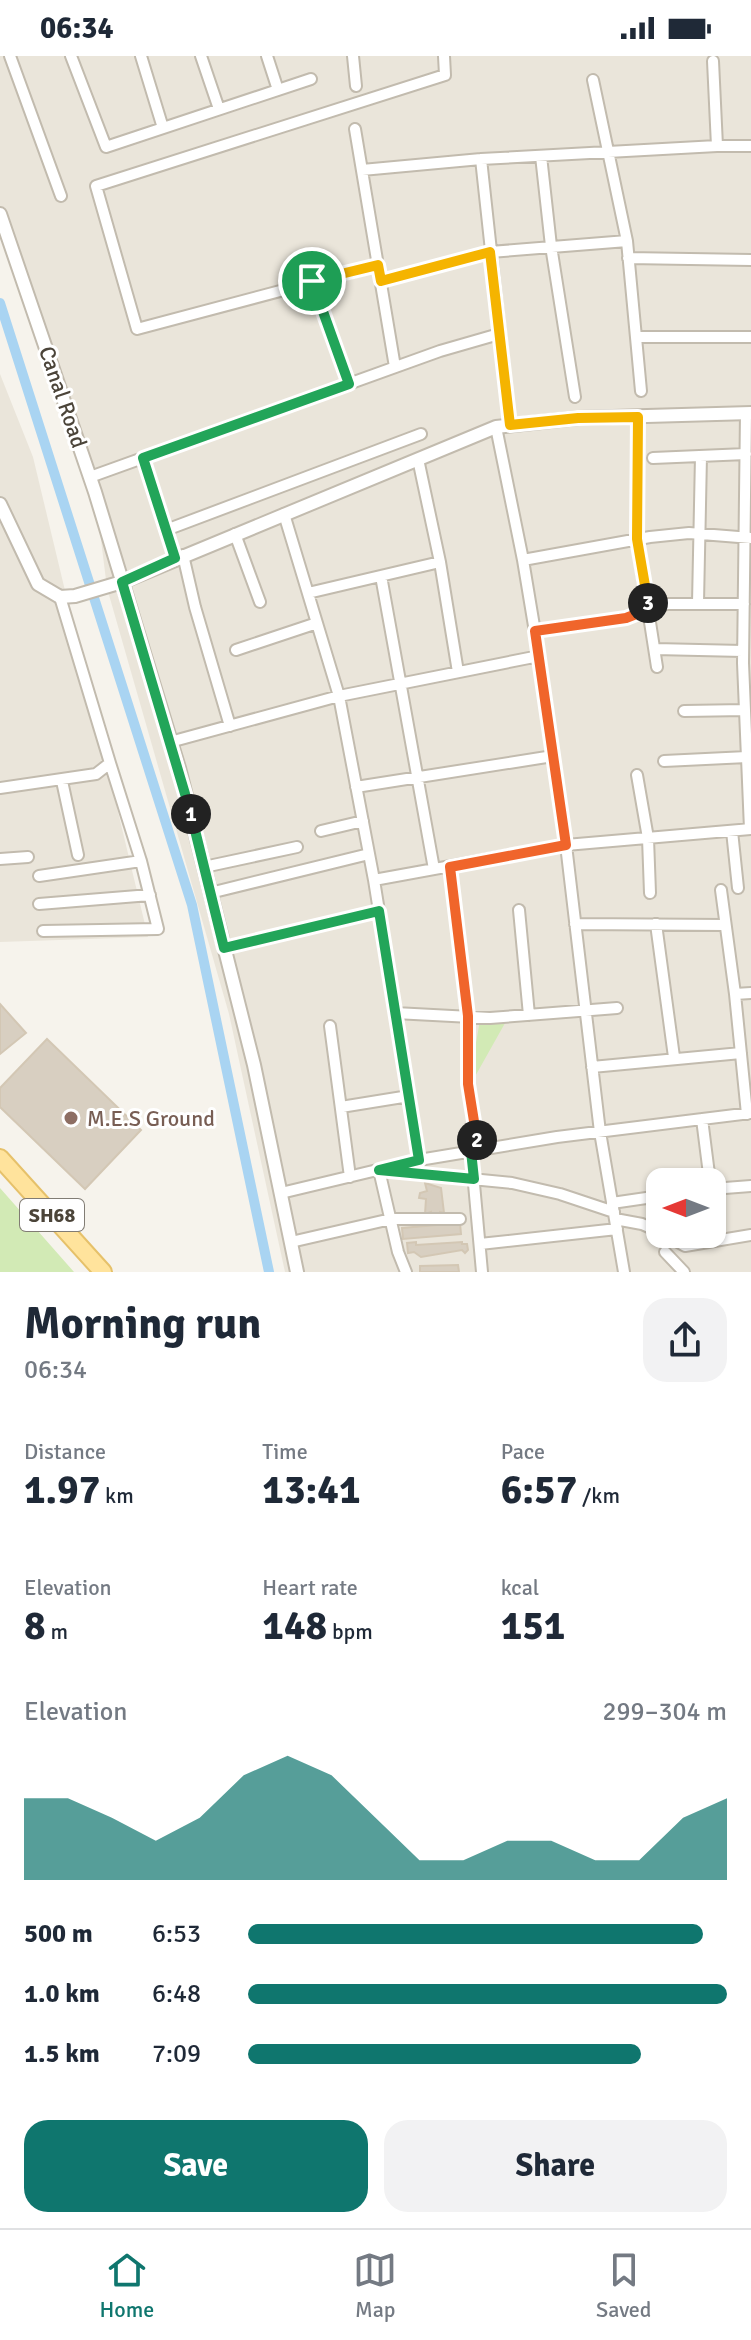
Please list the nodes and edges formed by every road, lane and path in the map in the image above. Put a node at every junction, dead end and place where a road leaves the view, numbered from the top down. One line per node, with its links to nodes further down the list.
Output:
1 (10, 56): 22 (street)
2 (71, 56): 14 (street)
3 (141, 56): 14 (street)
4 (201, 56): 13 (street)
5 (267, 56): 12 (street)
6 (353, 56): 11 (street)
7 (444, 56): 30 (street)
8 (713, 61): 16 (street)
9 (311, 79): 12 (street)
10 (593, 80): 18 (street)
11 (356, 86)
12 (278, 90): 13 (street)
13 (219, 109): 14 (street)
14 (163, 128)
15 (355, 129): 21 (street)
16 (717, 146): 17 (street); 18 (street)
17 (751, 146)
18 (608, 152): 19 (street); 24 (street)
19 (541, 156): 20 (street); 25 (street)
20 (481, 159): 21 (street); 26 (street)
21 (362, 170): 29 (street)
22 (61, 196)
23 (0, 214): 48 (street, Canal Road)
24 (627, 241): 25 (street); 27 (street)
25 (551, 246): 26 (street); 38 (street)
26 (490, 252): 31 (street); 32 (street)
27 (628, 258): 28 (street); 33 (street)
28 (751, 260)
29 (378, 265): 30 (street); 31 (street)
30 (312, 281): 36 (street)
31 (381, 281): 35 (street)
32 (499, 334): 35 (street); 41 (street)
33 (636, 337): 34 (street); 37 (street)
34 (751, 337)
35 (395, 367): 36 (street)
36 (349, 384): 45 (street)
37 (641, 391)
38 (575, 397)
39 (749, 413): 40 (street); 43 (street)
40 (638, 417): 41 (street); 56 (street)
41 (503, 426): 47 (street); 58 (street)
42 (421, 434): 52 (street)
43 (746, 454): 44 (street); 49 (street)
44 (701, 456): 46 (street); 54 (street)
45 (143, 458): 48 (street); 52 (street)
46 (653, 458)
47 (418, 459): 51 (street); 59 (street)
48 (90, 477): 61 (street, Canal Road)
49 (748, 478): 55 (street)
50 (0, 504): 63 (street)
51 (284, 514): 53 (street); 62 (street)
52 (166, 530): 57 (street)
53 (235, 534): 57 (street); 64 (street)
54 (700, 534): 55 (street); 56 (street); 65 (street)
55 (748, 538): 66 (street)
56 (637, 539): 58 (street); 67 (street)
57 (179, 557): 61 (street); 81 (street)
58 (523, 560): 69 (street)
59 (440, 562): 60 (street); 76 (street)
60 (381, 576): 62 (street); 77 (street)
61 (122, 582): 63 (street); 82 (street, Canal Road)
62 (308, 593): 68 (street)
63 (60, 597): 86 (street)
64 (260, 602)
65 (698, 603): 66 (street); 67 (street)
66 (744, 604): 72 (street)
67 (649, 609): 69 (street); 70 (street)
68 (317, 623): 71 (street); 78 (street)
69 (535, 631): 73 (street)
70 (655, 649): 72 (street); 75 (street)
71 (236, 650)
72 (743, 651): 74 (street)
73 (539, 656): 76 (street); 83 (street)
74 (747, 663): 79 (street)
75 (657, 667)
76 (458, 672): 77 (street)
77 (402, 684): 78 (street); 88 (street)
78 (339, 696): 81 (street); 90 (street)
79 (745, 710): 80 (street); 84 (street)
80 (684, 711)
81 (230, 726): 82 (street)
82 (170, 742): 104 (street, Canal Road)
83 (553, 756): 88 (street); 97 (street)
84 (747, 757): 85 (street); 93 (street)
85 (664, 761)
86 (110, 763): 89 (street); 103 (street)
87 (637, 775): 96 (street)
88 (418, 779): 90 (street); 106 (street)
89 (62, 781): 91 (street); 100 (street)
90 (356, 787): 92 (street)
91 (0, 788)
92 (363, 821): 94 (street); 99 (street)
93 (750, 829): 95 (street)
94 (321, 831)
95 (732, 831): 96 (street); 109 (street)
96 (648, 838): 97 (street); 112 (street)
97 (566, 845): 105 (street); 117 (street)
98 (297, 847): 104 (street)
99 (369, 854): 108 (street); 111 (street)
100 (78, 855)
101 (28, 857): 102 (street)
102 (0, 859)
103 (141, 861): 107 (street); 113 (street)
104 (204, 867): 111 (street, Canal Road)
105 (450, 867): 106 (street); 128 (street)
106 (434, 869): 108 (street)
107 (39, 876)
108 (374, 880): 116 (street)
109 (738, 888)
110 (721, 890): 119 (street)
111 (210, 893): 121 (street, Canal Road)
112 (650, 893)
113 (150, 895): 114 (street); 120 (street)
114 (39, 904)
115 (519, 910): 127 (street)
116 (379, 911): 121 (street); 126 (street)
117 (575, 924): 118 (street); 125 (street)
118 (656, 924): 119 (street); 131 (street)
119 (725, 925): 123 (street)
120 (43, 931)
121 (224, 948): 147 (street, Canal Road)
122 (751, 993): 123 (street)
123 (735, 994): 130 (street)
124 (617, 1008): 125 (street)
125 (585, 1011): 127 (street); 132 (street)
126 (395, 1013): 128 (street); 133 (street)
127 (529, 1015): 128 (street)
128 (468, 1016): 138 (street)
129 (330, 1026): 134 (street)
130 (741, 1053): 131 (street); 135 (street)
131 (674, 1057): 132 (street)
132 (592, 1067): 137 (street)
133 (409, 1096): 134 (street); 140 (street)
134 (341, 1107): 143 (street)
135 (749, 1113): 136 (street)
136 (702, 1119): 137 (street); 141 (street)
137 (600, 1132): 138 (street); 149 (street)
138 (475, 1150): 140 (street); 144 (street)
139 (0, 1158): 158 (main road, SH68)
140 (419, 1160): 142 (street)
141 (708, 1168)
142 (379, 1170): 143 (street); 144 (street); 150 (street)
143 (350, 1177): 147 (street)
144 (474, 1179): 149 (street); 156 (street)
145 (751, 1186): 146 (street)
146 (726, 1188)
147 (281, 1193): 155 (street, Canal Road)
148 (646, 1202): 149 (street)
149 (614, 1216): 152 (street); 156 (street); 162 (street)
150 (391, 1219): 151 (street); 155 (street); 160 (street)
151 (460, 1219)
152 (646, 1226)
153 (751, 1235): 154 (street)
154 (726, 1239)
155 (291, 1242): 159 (street, Canal Road)
156 (480, 1244): 161 (street)
157 (665, 1252): 163 (street)
158 (103, 1272)
159 (297, 1272)
160 (406, 1272)
161 (482, 1272)
162 (624, 1272)
163 (684, 1272)

